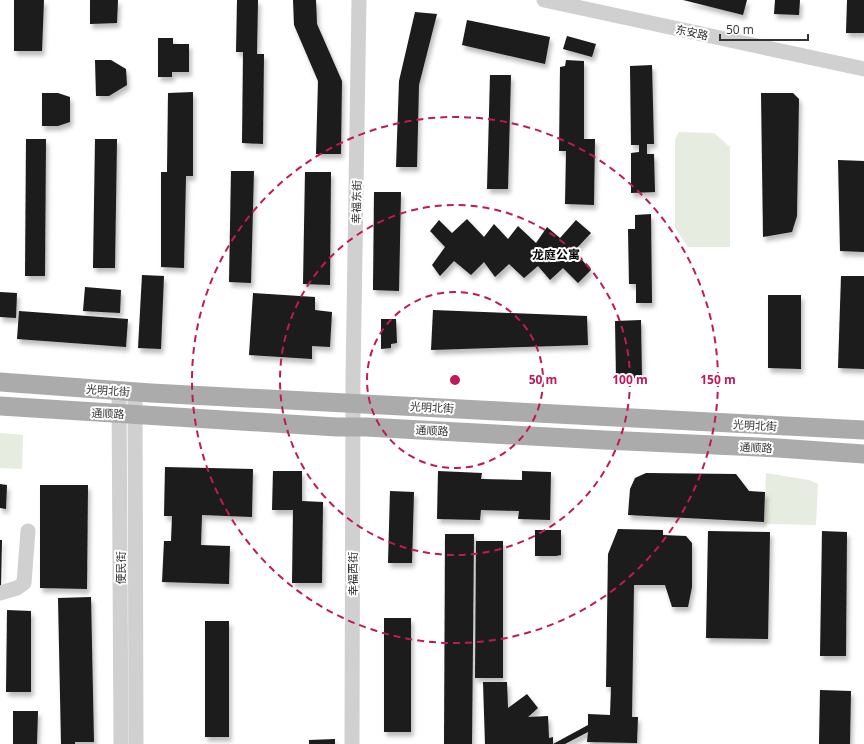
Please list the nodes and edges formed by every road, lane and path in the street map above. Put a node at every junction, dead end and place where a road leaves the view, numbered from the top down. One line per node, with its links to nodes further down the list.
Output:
1 (359, 0): 6 (street, 幸福东街)
2 (544, 0): 3 (street, 东安路)
3 (864, 69)
4 (0, 382): 5 (main road, 光明北街)
5 (127, 392): 6 (main road, 光明北街); 8 (street, 便民街)
6 (354, 404): 9 (street, 幸福西街); 10 (main road, 光明北街)
7 (0, 406): 8 (main road, 通顺路)
8 (127, 413): 9 (main road, 通顺路); 14 (street, 便民街); 15 (street, 便民街)
9 (353, 426): 11 (main road, 通顺路); 16 (street, 幸福西街)
10 (864, 430)
11 (864, 454)
12 (28, 531): 13 (street)
13 (0, 593)
14 (121, 744)
15 (136, 744)
16 (352, 744)

